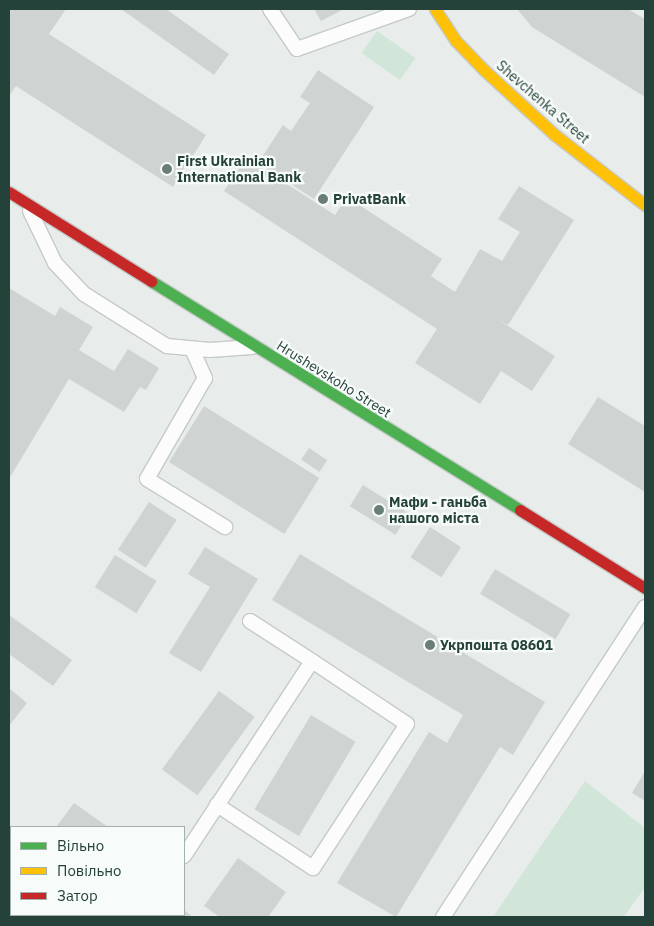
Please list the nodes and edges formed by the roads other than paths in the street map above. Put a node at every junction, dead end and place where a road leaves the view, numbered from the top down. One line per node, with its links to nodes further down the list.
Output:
1 (270, 9): 2 (lane)
2 (409, 9)
3 (435, 9): 6 (main road, Shevchenka Street)
4 (9, 192): 5 (main road, Hrushevskoho Street)
5 (26, 203): 7 (main road, Hrushevskoho Street); 8 (lane)
6 (645, 205)
7 (254, 347): 8 (lane); 10 (main road, Hrushevskoho Street)
8 (192, 349): 9 (lane)
9 (225, 527)
10 (645, 588)
11 (645, 607): 16 (lane)
12 (250, 621): 13 (lane)
13 (312, 661): 14 (lane); 14 (lane)
14 (217, 805): 15 (lane)
15 (185, 854)
16 (443, 917)

